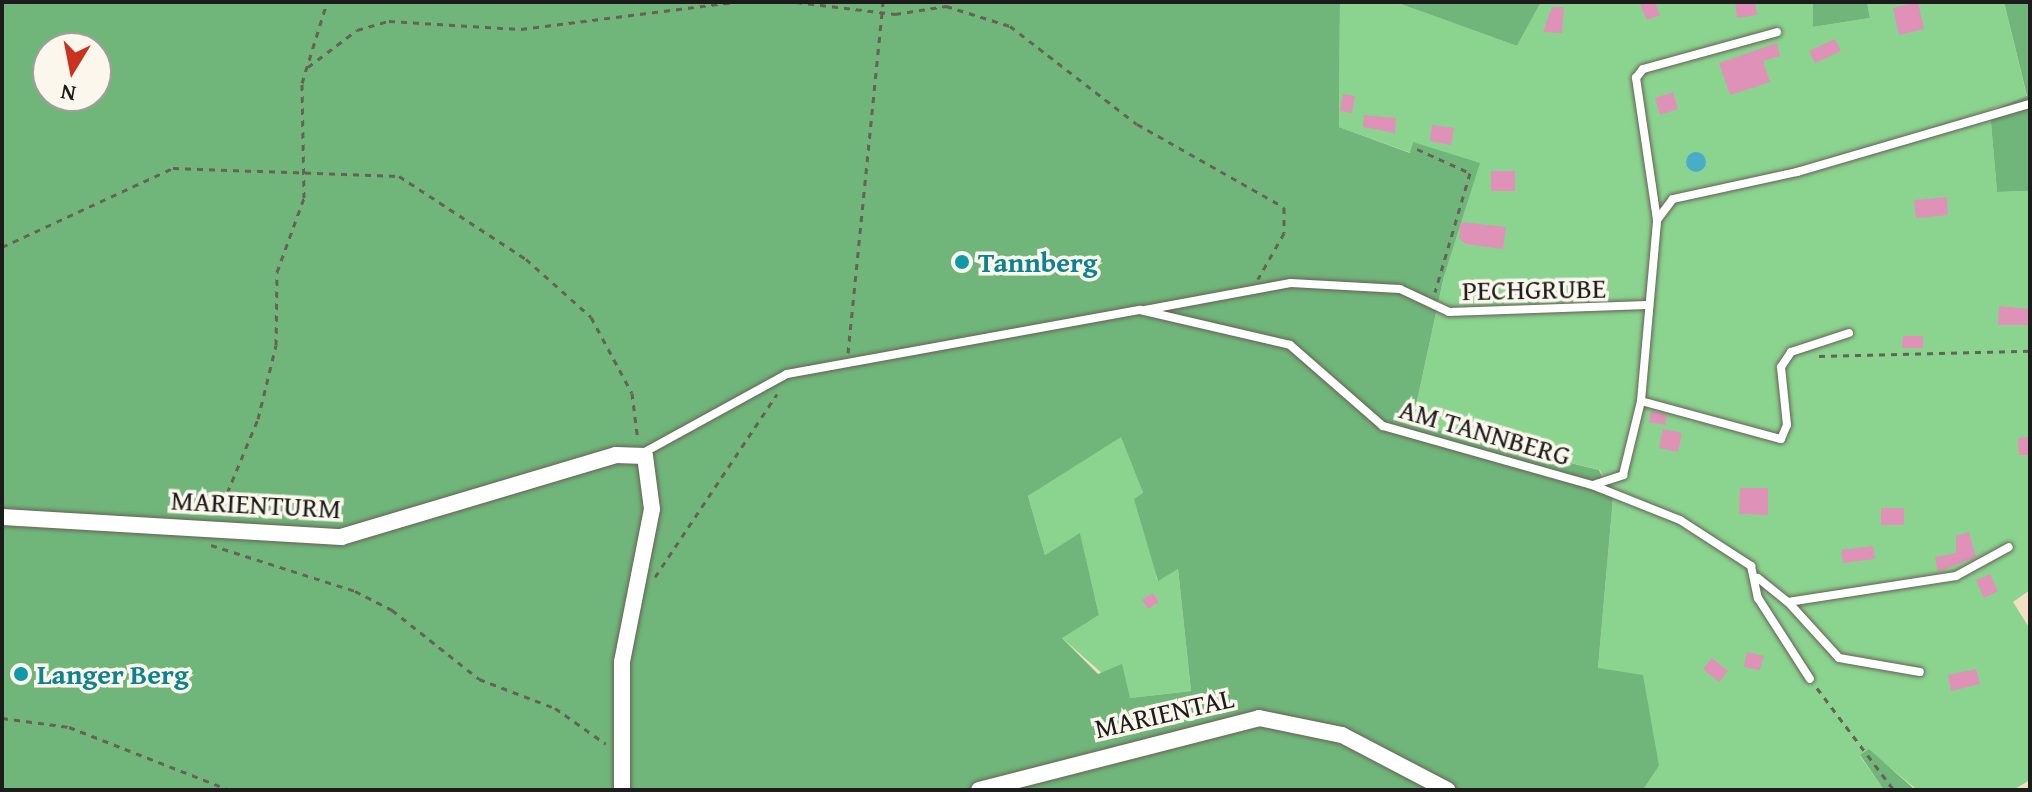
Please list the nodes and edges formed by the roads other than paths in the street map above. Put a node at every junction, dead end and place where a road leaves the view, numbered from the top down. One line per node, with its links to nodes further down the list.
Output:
1 (1777, 32): 3 (lane, PECHGRUBE)
2 (2030, 104): 3 (lane)
3 (1657, 220): 4 (lane, PECHGRUBE)
4 (1647, 305): 5 (lane, PECHGRUBE); 7 (lane, PECHGRUBE)
5 (1140, 310): 8 (lane, AM TANNBERG); 9 (lane, AM TANNBERG)
6 (1849, 333): 7 (lane)
7 (1641, 401): 9 (lane, PECHGRUBE)
8 (640, 455): 10 (street, MARIENTURM); 16 (street)
9 (1592, 485): 12 (lane, AM TANNBERG)
10 (2, 517)
11 (2009, 547): 13 (lane)
12 (1758, 578): 13 (lane, AM TANNBERG); 15 (lane)
13 (1788, 602): 14 (lane, AM TANNBERG)
14 (1920, 672)
15 (1810, 679)
16 (622, 790)
17 (979, 790): 18 (street, MARIENTAL)
18 (1447, 790)

